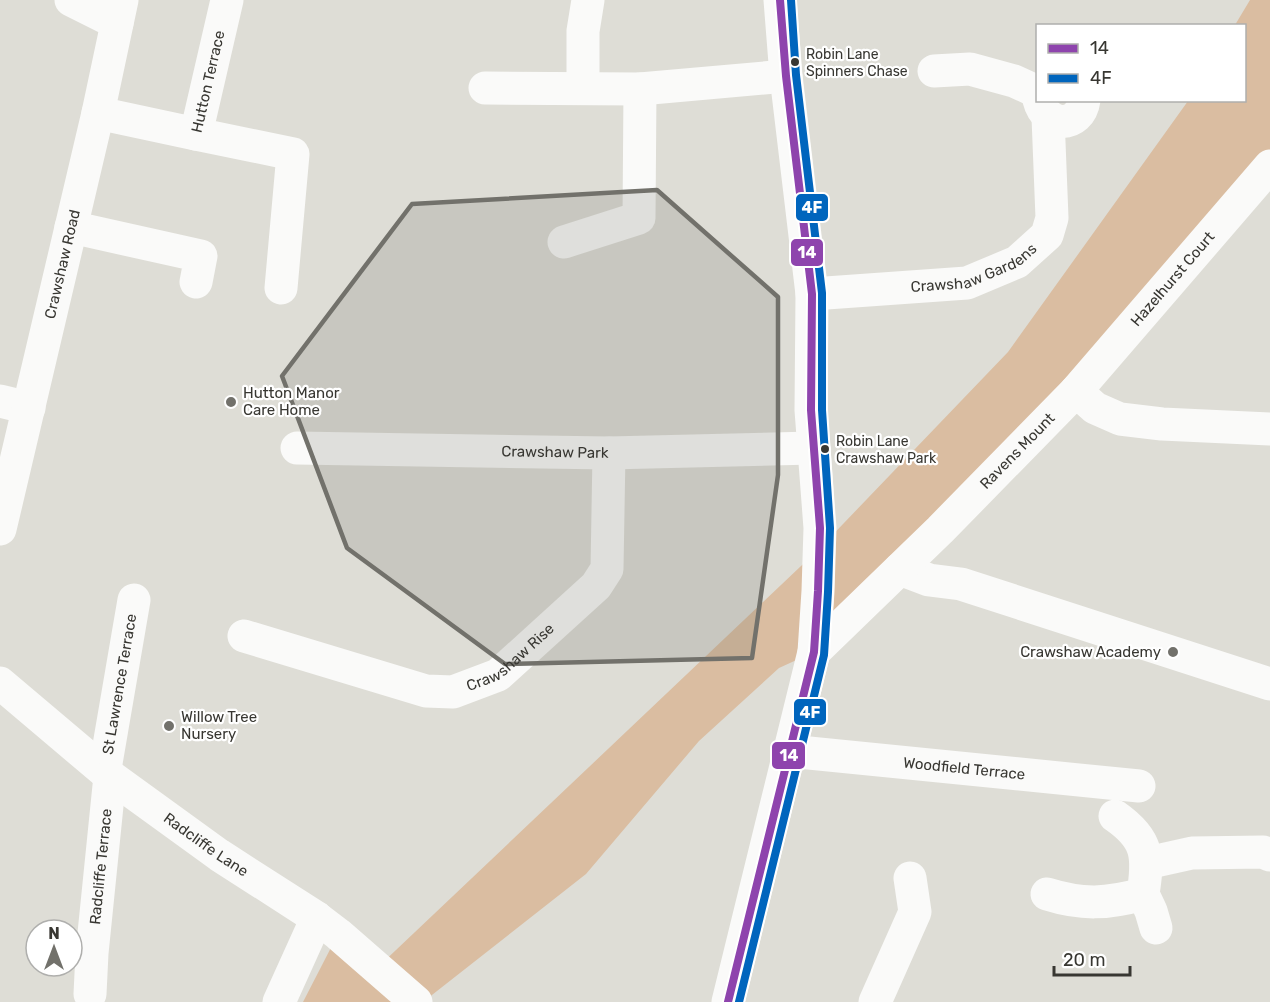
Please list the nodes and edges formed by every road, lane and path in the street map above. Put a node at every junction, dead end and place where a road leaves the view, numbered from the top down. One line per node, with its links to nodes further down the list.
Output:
1 (71, 0): 5 (street)
2 (226, 0): 15 (street, Hutton Terrace)
3 (588, 0): 9 (street)
4 (780, 0): 7 (street)
5 (119, 11): 14 (street, Crawshaw Road)
6 (933, 71): 11 (street)
7 (786, 76): 10 (street); 21 (street)
8 (485, 88): 9 (street)
9 (582, 88): 10 (street)
10 (640, 89): 18 (street)
11 (1036, 98)
12 (1083, 102): 13 (street)
13 (1042, 103): 21 (street, Crawshaw Gardens)
14 (98, 113): 15 (street, Hutton Terrace); 17 (street, Crawshaw Road)
15 (196, 134): 20 (street)
16 (1270, 166): 22 (street, Hazelhurst Court)
17 (71, 227): 19 (street); 23 (street, Crawshaw Road)
18 (564, 242)
19 (196, 282)
20 (281, 288)
21 (812, 294): 26 (street)
22 (1076, 391): 24 (street); 29 (street, Ravens Mount)
23 (14, 405): 28 (street, Crawshaw Road)
24 (1270, 429)
25 (297, 448): 27 (street, Crawshaw Park)
26 (813, 448): 27 (street, Crawshaw Park); 32 (street)
27 (609, 453): 31 (street, Crawshaw Rise)
28 (0, 529)
29 (900, 569): 32 (street, Ravens Mount); 34 (street)
30 (134, 600): 36 (street, St Lawrence Terrace)
31 (244, 636)
32 (814, 652): 35 (street)
33 (0, 682): 36 (street, Radcliffe Lane)
34 (1270, 684)
35 (789, 751): 37 (street, Woodfield Terrace); 46 (street)
36 (107, 773): 43 (street, Radcliffe Lane); 45 (street, Radcliffe Terrace)
37 (1139, 786)
38 (1115, 816): 41 (street)
39 (1270, 855): 41 (street)
40 (910, 878): 49 (street)
41 (1145, 879): 42 (street); 44 (street)
42 (1047, 894)
43 (316, 918): 47 (street); 48 (street, Radcliffe Lane)
44 (1156, 928)
45 (90, 994)
46 (734, 1000)
47 (279, 1002)
48 (416, 1002)
49 (875, 1002)

